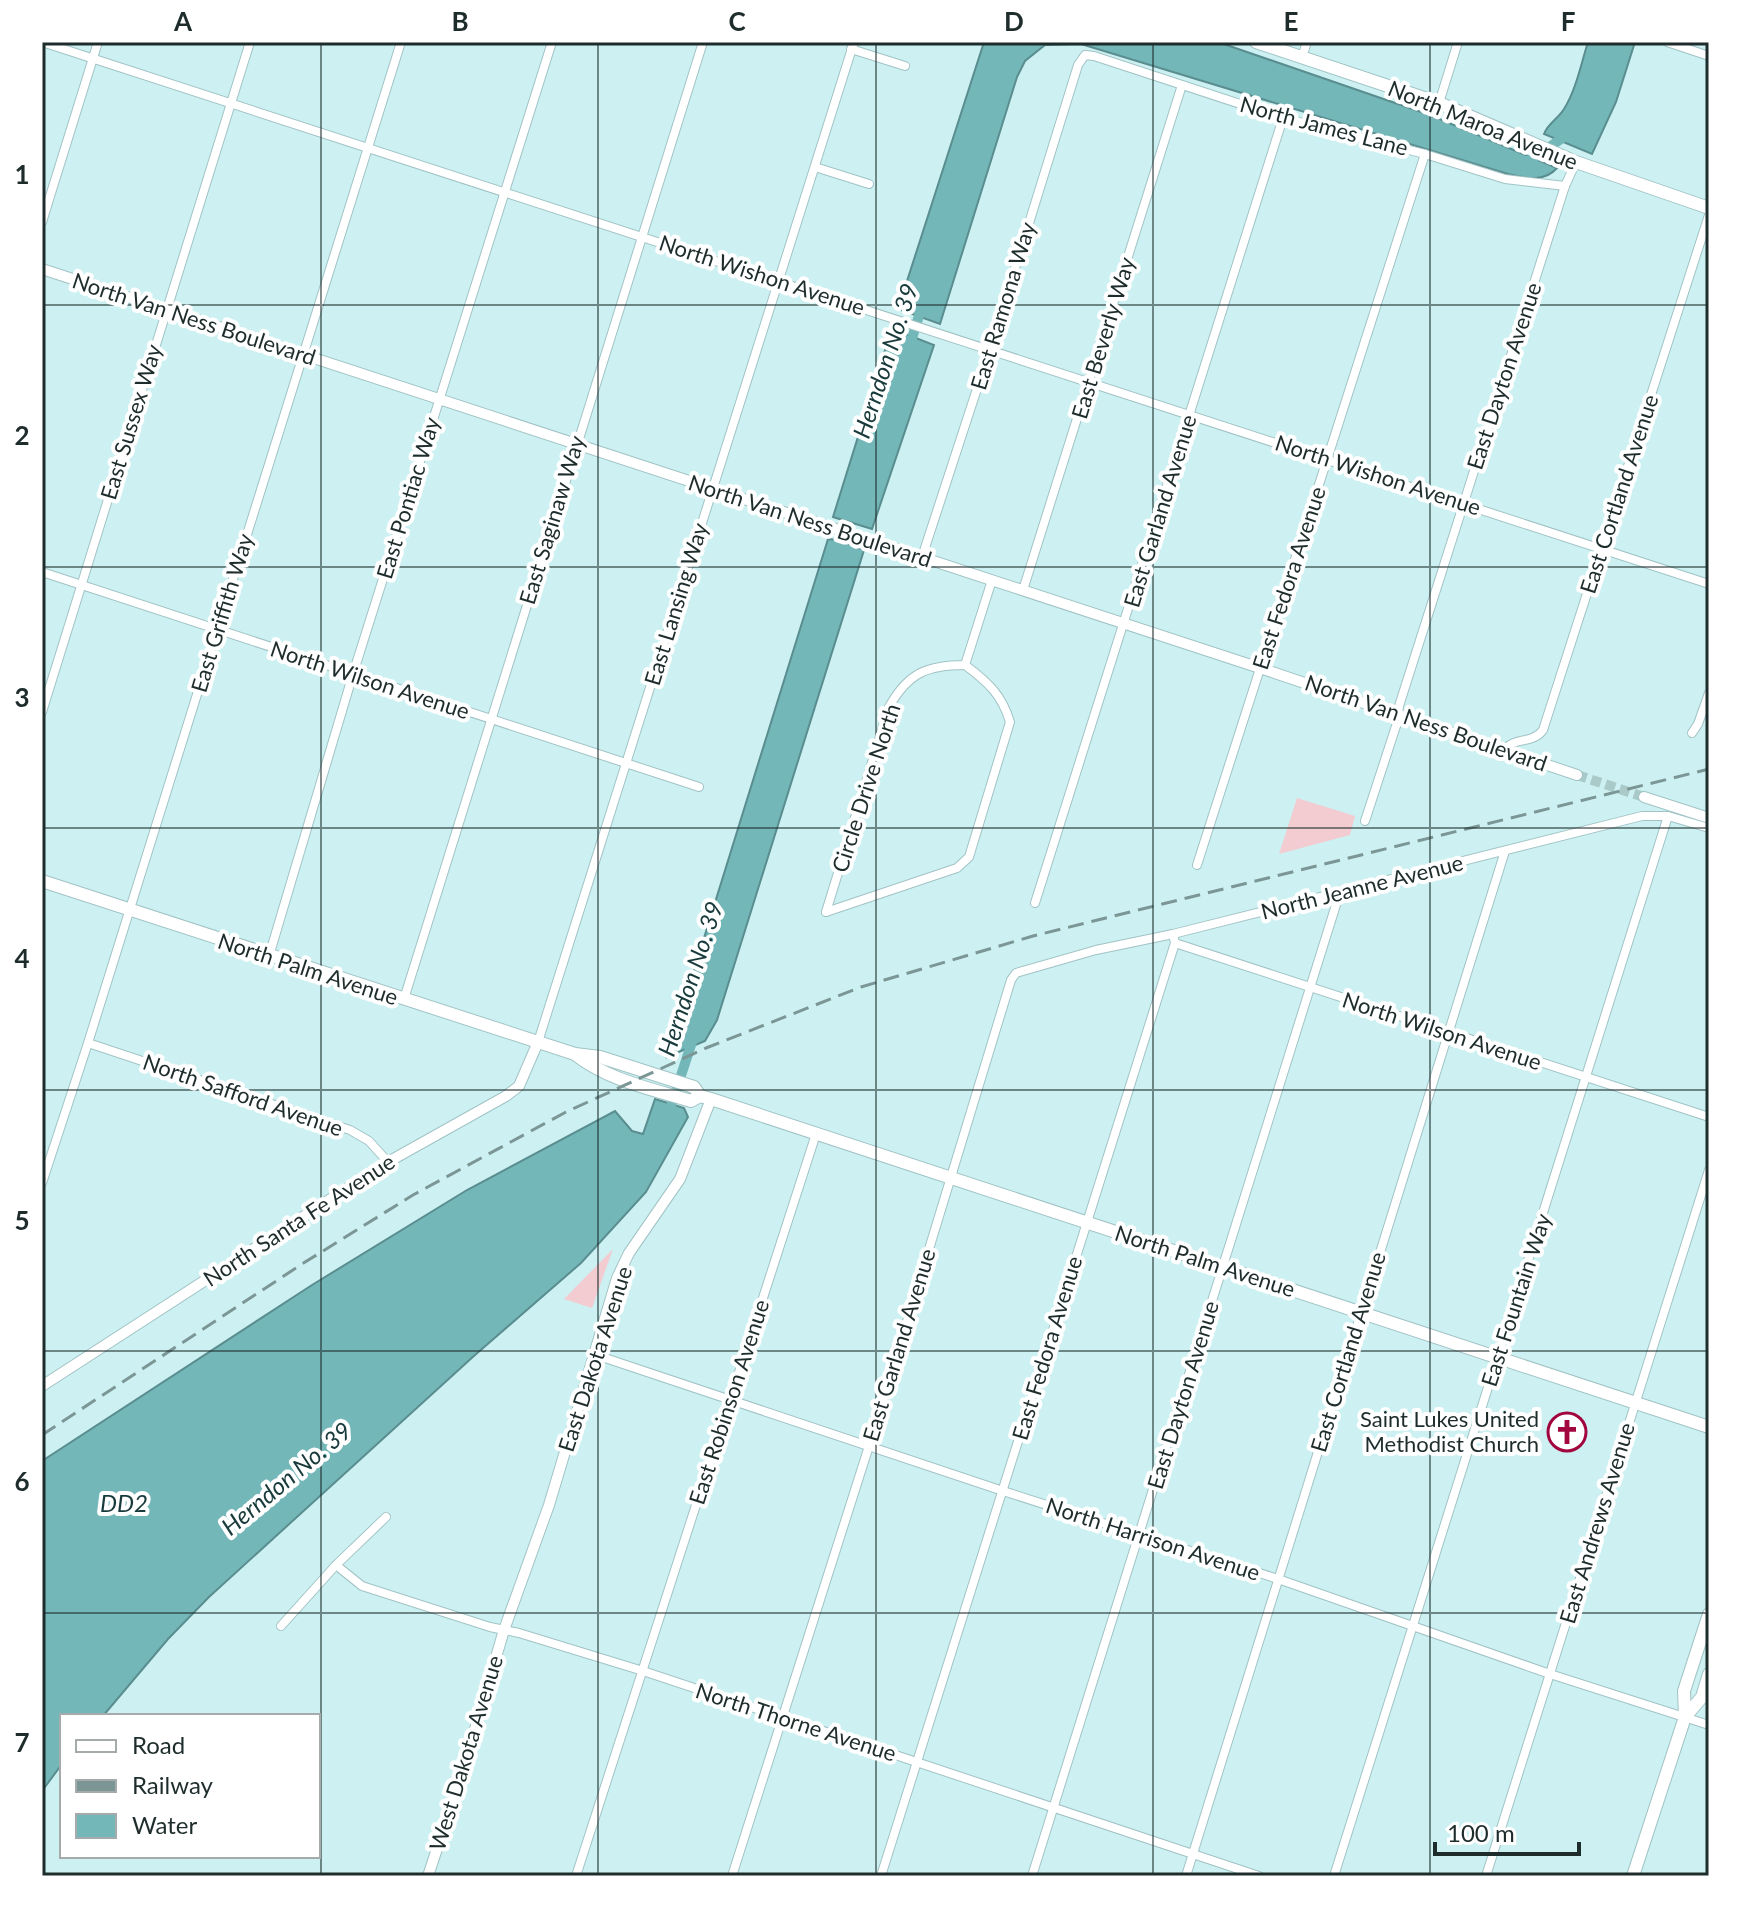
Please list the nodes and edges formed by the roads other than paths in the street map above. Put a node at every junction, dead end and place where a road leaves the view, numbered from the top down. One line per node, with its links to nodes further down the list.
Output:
1 (42, 42): 15 (street, North Wishon Avenue)
2 (98, 42): 15 (street)
3 (250, 42): 19 (street, East Sussex Way)
4 (401, 42): 21 (street, East Griffith Way)
5 (552, 42): 27 (street, East Pontiac Way)
6 (703, 42): 31 (street, East Saginaw Way)
7 (1256, 42): 14 (main road, North Maroa Avenue)
8 (1307, 42): 14 (street)
9 (1458, 42): 18 (street)
10 (1667, 42): 13 (street)
11 (852, 46): 16 (street, East Lansing Way); 24 (street, East Lansing Way)
12 (1085, 55): 17 (street, North James Lane); 35 (street, East Ramona Way)
13 (1709, 56)
14 (1302, 57): 18 (main road, North Maroa Avenue)
15 (93, 59): 19 (street, North Wishon Avenue); 30 (street)
16 (905, 66)
17 (1182, 85): 20 (street, North James Lane); 37 (street, East Beverly Way)
18 (1439, 103): 23 (main road, North Maroa Avenue)
19 (231, 104): 21 (street, North Wishon Avenue); 34 (street, East Sussex Way)
20 (1283, 118): 22 (street, North James Lane); 39 (street, East Garland Avenue)
21 (367, 148): 27 (street, North Wishon Avenue); 36 (street, East Griffith Way)
22 (1425, 154): 26 (street, North James Lane); 41 (street, East Fedora Avenue)
23 (1576, 162): 26 (street, East Dayton Avenue); 28 (main road, North Maroa Avenue)
24 (815, 167): 25 (street); 33 (street, East Lansing Way)
25 (869, 184)
26 (1565, 186): 43 (street, East Dayton Avenue)
27 (504, 192): 31 (street, North Wishon Avenue); 38 (street, East Pontiac Way)
28 (1709, 208)
29 (1709, 215): 44 (street, East Cortland Avenue)
30 (42, 222)
31 (642, 235): 33 (street, North Wishon Avenue); 40 (street, East Saginaw Way)
32 (42, 269): 34 (street, North Van Ness Boulevard)
33 (778, 281): 35 (street, North Wishon Avenue); 42 (street, East Lansing Way)
34 (166, 309): 36 (street, North Van Ness Boulevard); 48 (street, East Sussex Way)
35 (990, 349): 37 (street, North Wishon Avenue); 45 (street, East Ramona Way)
36 (302, 354): 38 (street, North Van Ness Boulevard); 52 (street, East Griffith Way)
37 (1090, 381): 39 (street, North Wishon Avenue); 50 (street, East Beverly Way)
38 (439, 398): 40 (street, North Van Ness Boulevard); 55 (street, East Pontiac Way)
39 (1191, 413): 41 (street, North Wishon Avenue); 51 (street, East Garland Avenue)
40 (576, 444): 42 (street, North Van Ness Boulevard); 59 (street, East Saginaw Way)
41 (1327, 458): 43 (street, North Wishon Avenue); 54 (street, East Fedora Avenue)
42 (712, 489): 45 (street, North Van Ness Boulevard); 62 (street, East Lansing Way)
43 (1464, 504): 44 (street, North Wishon Avenue); 58 (street, East Dayton Avenue)
44 (1602, 549): 49 (street, North Wishon Avenue); 61 (street, East Cortland Avenue)
45 (922, 557): 47 (street, North Van Ness Boulevard)
46 (42, 572): 48 (street, North Wilson Avenue)
47 (992, 580): 50 (street, North Van Ness Boulevard); 53 (street)
48 (81, 584): 52 (street, North Wilson Avenue); 57 (street, East Sussex Way)
49 (1709, 584)
50 (1023, 590): 51 (street, North Van Ness Boulevard)
51 (1124, 624): 54 (street, North Van Ness Boulevard); 74 (street, East Garland Avenue)
52 (217, 629): 55 (street, North Wilson Avenue); 75 (street, East Griffith Way)
53 (965, 665): 53 (street, Circle Drive North)
54 (1260, 668): 58 (street, North Van Ness Boulevard); 71 (street, East Fedora Avenue)
55 (353, 674): 59 (street, North Wilson Avenue); 77 (street, East Pontiac Way)
56 (1709, 693): 60 (street)
57 (42, 712)
58 (1398, 714): 61 (street, North Van Ness Boulevard); 68 (street, East Dayton Avenue)
59 (489, 720): 62 (street, North Wilson Avenue); 80 (street, East Saginaw Way)
60 (1692, 733)
61 (1505, 749): 63 (street, North Van Ness Boulevard)
62 (626, 765): 64 (street, North Wilson Avenue); 82 (street, East Lansing Way)
63 (1577, 775)
64 (699, 787)
65 (1644, 797): 67 (street)
66 (1668, 816): 69 (street, North Jeanne Avenue); 70 (street, North Jeanne Avenue); 85 (street, East Fountain Way)
67 (1709, 818)
68 (1365, 821)
69 (1709, 828)
70 (1505, 851): 73 (street, North Jeanne Avenue); 81 (street, East Cortland Avenue)
71 (1197, 865)
72 (42, 881): 75 (main road, North Palm Avenue)
73 (1340, 892): 76 (street, North Jeanne Avenue); 79 (street, East Dayton Avenue)
74 (1035, 903)
75 (129, 911): 77 (main road, North Palm Avenue); 83 (street, East Griffith Way)
76 (1174, 939): 78 (street, North Jeanne Avenue); 79 (street, North Wilson Avenue); 93 (street, East Fedora Avenue)
77 (269, 956): 80 (main road, North Palm Avenue)
78 (1016, 973): 91 (street, East Garland Avenue)
79 (1310, 989): 81 (street, North Wilson Avenue); 94 (street, East Dayton Avenue)
80 (404, 999): 82 (main road, North Palm Avenue)
81 (1448, 1033): 85 (street, North Wilson Avenue); 95 (street, East Cortland Avenue)
82 (538, 1042): 84 (main road, North Palm Avenue); 89 (street, North Santa Fe Avenue)
83 (88, 1043): 89 (street, North Safford Avenue); 92 (street, East Griffith Way)
84 (575, 1054): 86 (main road, North Palm Avenue); 86 (main road, North Palm Avenue)
85 (1587, 1078): 87 (street, North Wilson Avenue); 97 (street, East Fountain Way)
86 (698, 1095): 88 (main road, North Palm Avenue); 96 (street, East Dakota Avenue)
87 (1709, 1117)
88 (816, 1134): 91 (main road, North Palm Avenue); 99 (street, East Robinson Avenue)
89 (388, 1162): 98 (street, North Santa Fe Avenue)
90 (1709, 1170): 100 (street, East Andrews Avenue)
91 (949, 1176): 93 (main road, North Palm Avenue); 102 (street, East Garland Avenue)
92 (43, 1178)
93 (1085, 1222): 94 (main road, North Palm Avenue); 103 (street, East Fedora Avenue)
94 (1222, 1267): 95 (main road, North Palm Avenue); 105 (street, East Dayton Avenue)
95 (1360, 1312): 97 (main road, North Palm Avenue); 107 (street, East Cortland Avenue)
96 (596, 1355): 99 (street, North Harrison Avenue); 111 (street, East Dakota Avenue)
97 (1497, 1357): 100 (main road, North Palm Avenue); 110 (street, East Fountain Way)
98 (42, 1386)
99 (730, 1400): 102 (street, North Harrison Avenue); 112 (street, East Robinson Avenue)
100 (1635, 1403): 101 (main road, North Palm Avenue); 113 (street, East Andrews Avenue)
101 (1709, 1427)
102 (869, 1446): 103 (street, North Harrison Avenue); 116 (street, East Garland Avenue)
103 (1003, 1491): 105 (street, North Harrison Avenue); 118 (street, East Fedora Avenue)
104 (386, 1517): 106 (street)
105 (1139, 1535): 107 (street, North Harrison Avenue); 119 (street, East Dayton Avenue)
106 (336, 1565): 109 (street); 111 (street, North Thorne Avenue)
107 (1278, 1579): 110 (street, North Harrison Avenue); 120 (street, East Cortland Avenue)
108 (1709, 1614): 115 (main road)
109 (281, 1626)
110 (1413, 1627): 113 (street, North Harrison Avenue); 128 (street, East Fountain Way)
111 (504, 1630): 112 (street, North Thorne Avenue); 121 (street, West Dakota Avenue)
112 (643, 1671): 116 (street, North Thorne Avenue); 122 (street, East Robinson Avenue)
113 (1550, 1674): 115 (street, North Harrison Avenue); 129 (street, East Andrews Avenue)
114 (1709, 1674): 115 (main road)
115 (1685, 1717): 117 (street, North Harrison Avenue); 130 (main road)
116 (782, 1718): 118 (street, North Thorne Avenue); 123 (street, East Garland Avenue)
117 (1709, 1725)
118 (917, 1762): 119 (street, North Thorne Avenue); 124 (street, East Fedora Avenue)
119 (1053, 1806): 120 (street, North Thorne Avenue); 125 (street, East Dayton Avenue)
120 (1193, 1853): 126 (street, East Cortland Avenue); 127 (street, North Thorne Avenue)
121 (428, 1876)
122 (576, 1876)
123 (732, 1876)
124 (881, 1876)
125 (1032, 1876)
126 (1186, 1876)
127 (1259, 1876)
128 (1334, 1876)
129 (1486, 1876)
130 (1633, 1876)

